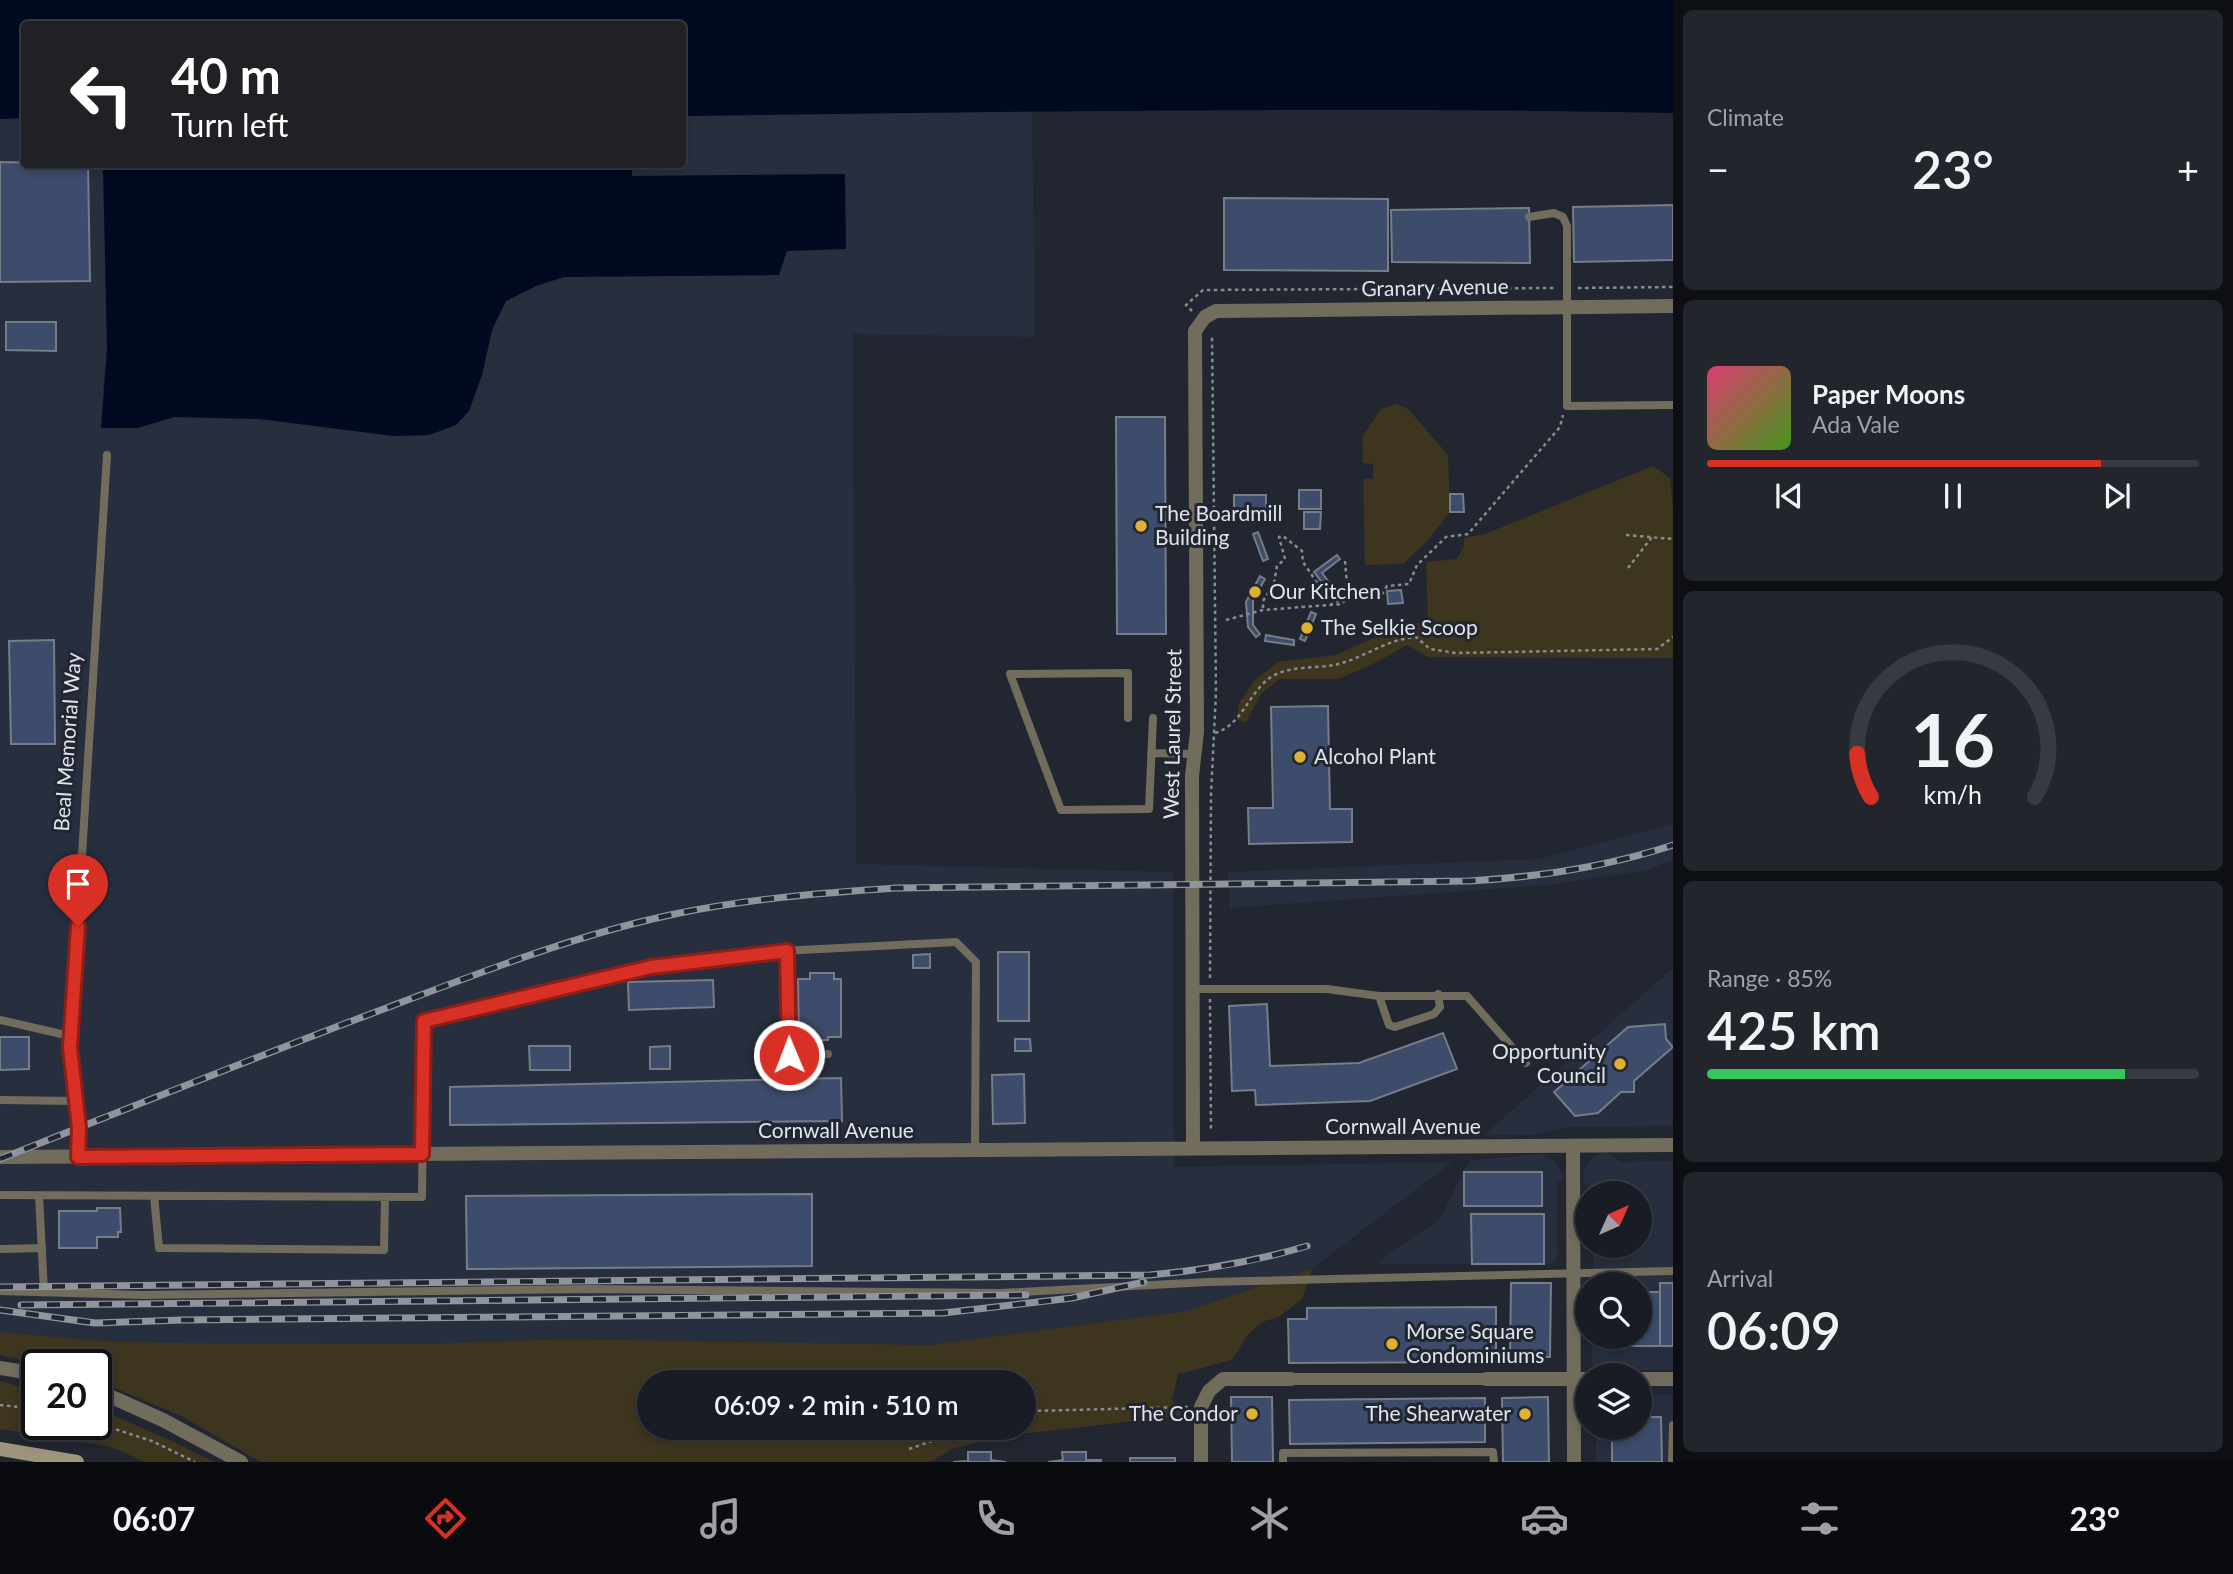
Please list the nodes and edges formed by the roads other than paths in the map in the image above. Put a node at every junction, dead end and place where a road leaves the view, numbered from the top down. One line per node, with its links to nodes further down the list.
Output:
1 (1529, 217): 3 (lane)
2 (1673, 306): 3 (street, Granary Avenue)
3 (1567, 307): 4 (street, Granary Avenue); 5 (lane)
4 (1200, 321): 10 (street, West Laurel Street)
5 (1673, 405)
6 (107, 455): 16 (lane, Beal Memorial Way)
7 (1128, 718): 9 (lane)
8 (1153, 718): 9 (lane)
9 (1151, 753): 10 (lane)
10 (1194, 754): 12 (street, West Laurel Street)
11 (787, 951): 17 (lane); 24 (lane); 25 (lane)
12 (1192, 989): 14 (lane); 23 (street, West Laurel Street)
13 (1438, 994): 14 (lane); 14 (lane); 18 (lane)
14 (1379, 996)
15 (0, 1020): 16 (lane)
16 (70, 1042): 20 (street, Beal Memorial Way)
17 (828, 1054)
18 (1526, 1063)
19 (0, 1100): 20 (lane)
20 (76, 1101): 27 (street, Beal Memorial Way)
21 (1673, 1145): 22 (street, Cornwall Avenue)
22 (1573, 1146): 23 (street, Cornwall Avenue); 35 (street)
23 (1193, 1149): 24 (street, Cornwall Avenue)
24 (975, 1151): 25 (street, Cornwall Avenue)
25 (422, 1154): 27 (street, Cornwall Avenue); 31 (lane)
26 (0, 1157): 27 (street, Cornwall Avenue)
27 (78, 1157)
28 (0, 1195): 29 (lane)
29 (39, 1196): 30 (lane); 32 (lane)
30 (154, 1196): 31 (lane); 31 (lane)
31 (385, 1197)
32 (42, 1248): 33 (lane); 37 (lane)
33 (0, 1249)
34 (1673, 1271): 35 (lane)
35 (1575, 1272): 37 (lane)
36 (0, 1291): 37 (lane)
37 (44, 1292)
38 (0, 1367): 39 (street)
39 (21, 1371)
40 (1291, 1379): 41 (street); 51 (street)
41 (1486, 1379): 42 (street)
42 (1575, 1379)
43 (1652, 1379): 44 (street)
44 (1673, 1379)
45 (112, 1397): 50 (street)
46 (1673, 1425): 55 (lane)
47 (1576, 1440): 54 (street)
48 (0, 1450): 49 (main road)
49 (76, 1462)
50 (241, 1462)
51 (1202, 1462)
52 (1283, 1462): 53 (lane)
53 (1494, 1462)
54 (1574, 1462)
55 (1672, 1462)

